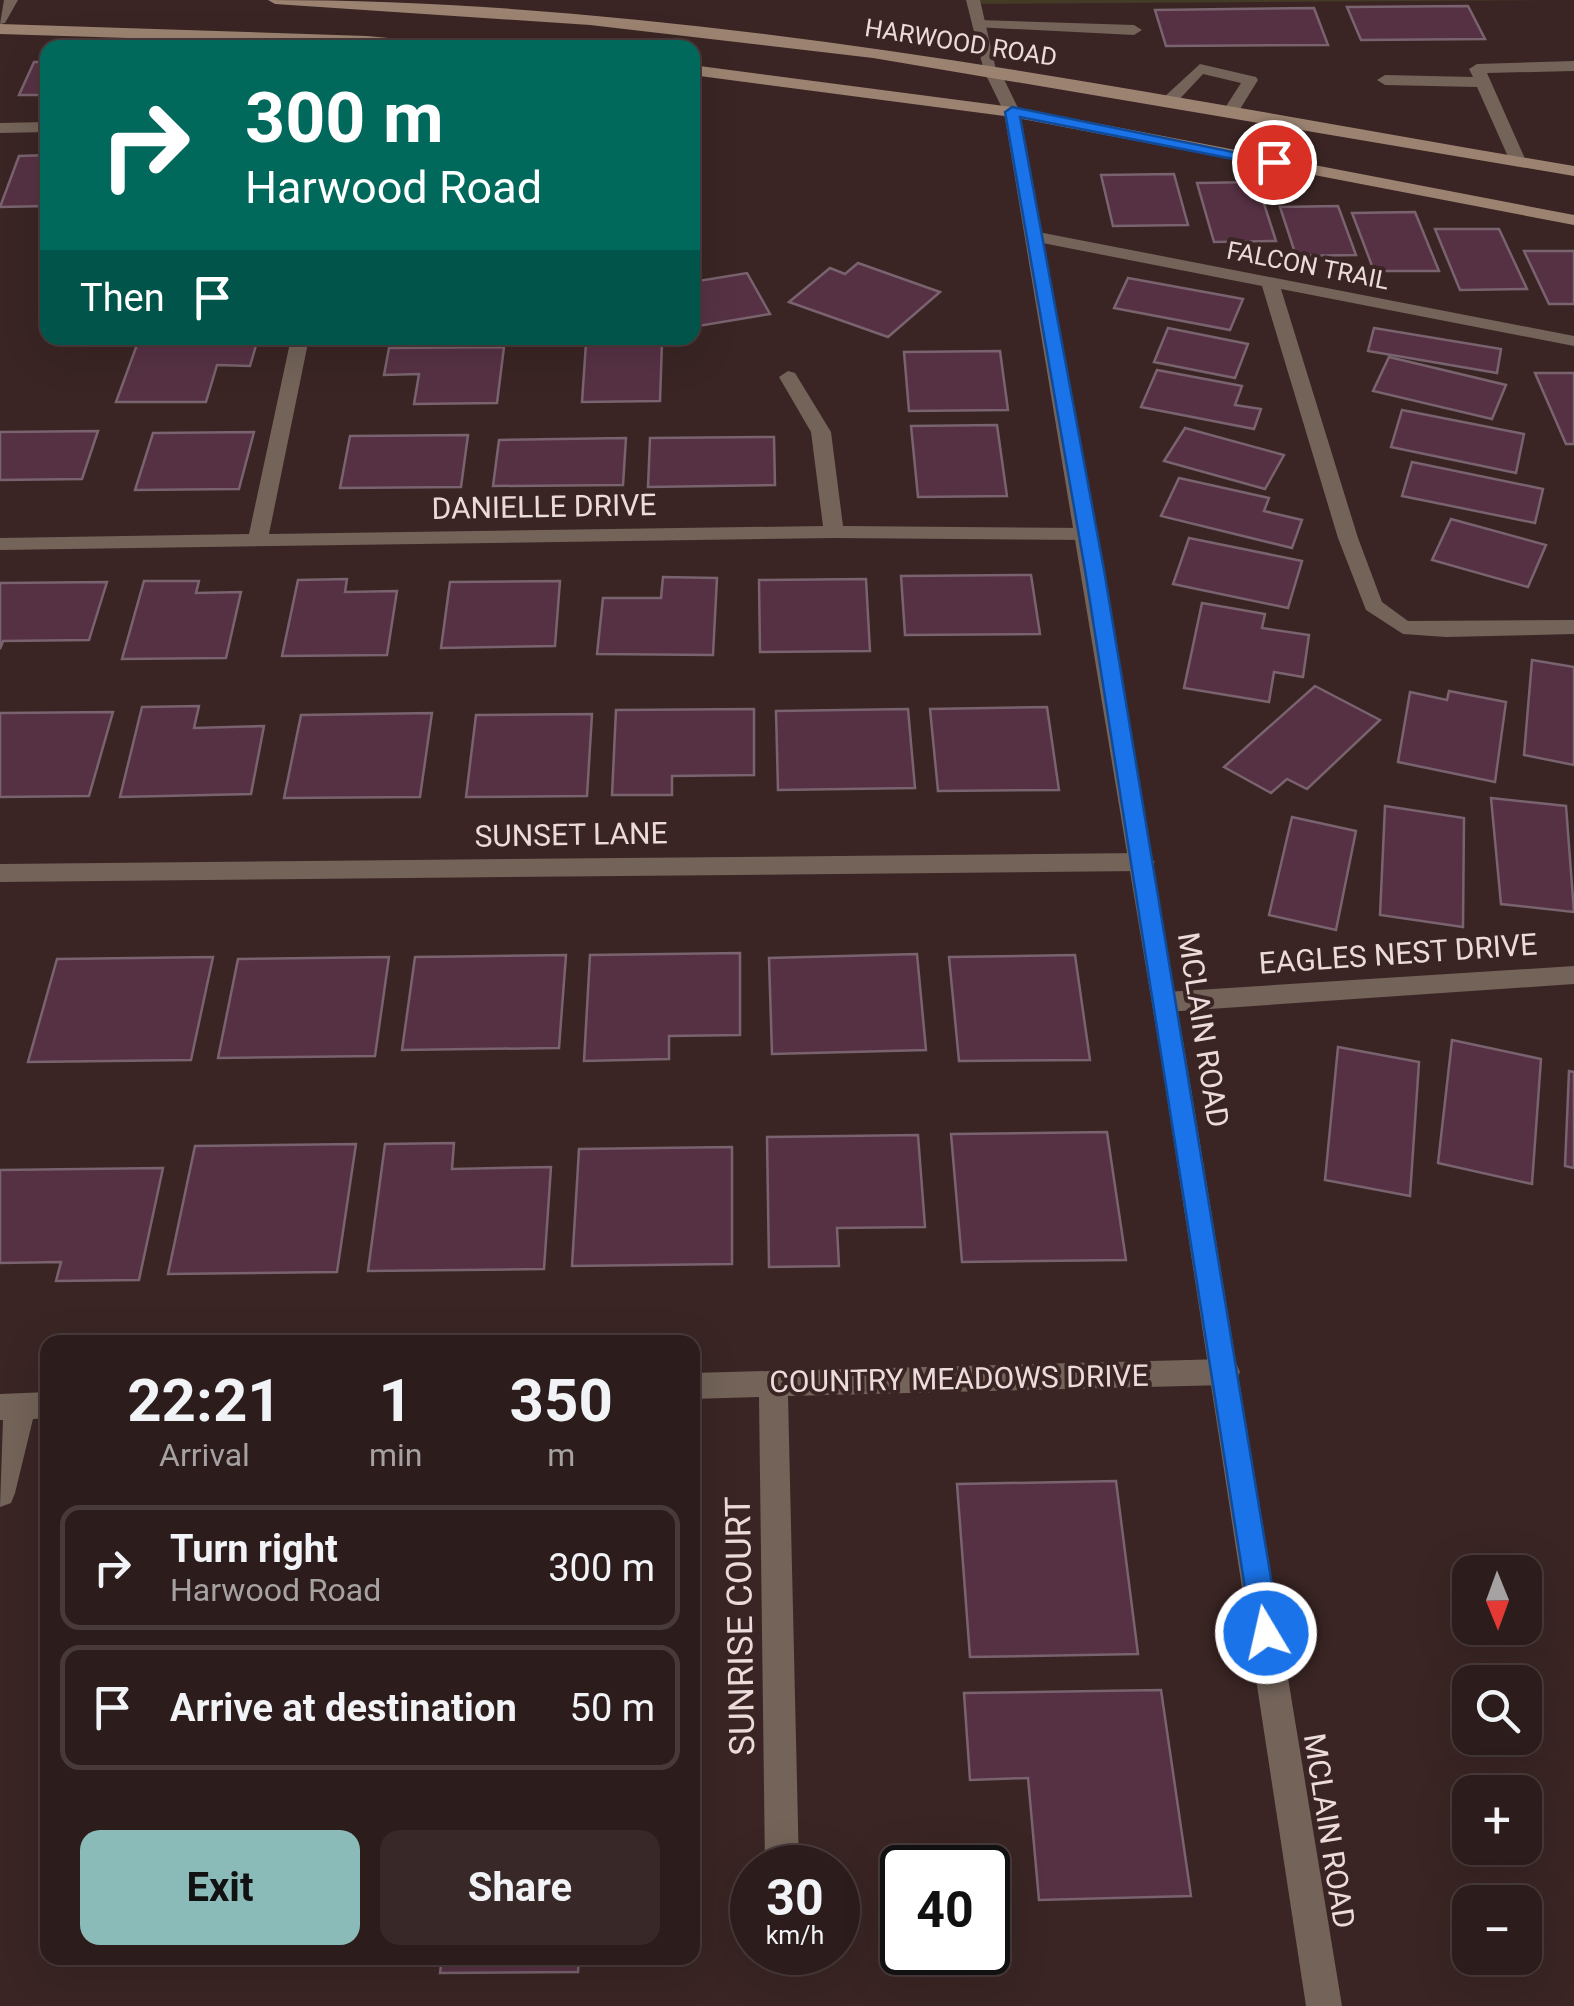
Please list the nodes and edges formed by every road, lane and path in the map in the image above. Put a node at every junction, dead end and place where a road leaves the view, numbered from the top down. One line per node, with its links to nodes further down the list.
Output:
1 (11, 0): 5 (street)
2 (275, 0): 4 (main road, HARWOOD ROAD)
3 (974, 0): 6 (street, MCLAIN ROAD)
4 (489, 6): 12 (main road, HARWOOD ROAD)
5 (0, 20)
6 (980, 24): 8 (street); 12 (street, MCLAIN ROAD)
7 (0, 29): 9 (main road)
8 (1134, 30)
9 (336, 40)
10 (1574, 66): 14 (street)
11 (700, 71): 17 (main road)
12 (992, 72): 15 (main road, HARWOOD ROAD); 17 (street, MCLAIN ROAD)
13 (1385, 80): 14 (street)
14 (1483, 82): 20 (street)
15 (1169, 101): 16 (main road, HARWOOD ROAD); 16 (street)
16 (1232, 111): 20 (main road, HARWOOD ROAD)
17 (1012, 112): 22 (main road); 23 (street, MCLAIN ROAD)
18 (0, 128): 19 (street)
19 (40, 128)
20 (1518, 161): 21 (main road, HARWOOD ROAD)
21 (1574, 171)
22 (1574, 220)
23 (1033, 236): 24 (street, FALCON TRAIL); 29 (street, MCLAIN ROAD)
24 (1270, 282): 25 (street, FALCON TRAIL); 32 (street)
25 (1574, 341)
26 (299, 345): 30 (street)
27 (788, 377): 28 (street)
28 (834, 532): 29 (street, DANIELLE DRIVE); 30 (street, DANIELLE DRIVE)
29 (1088, 534): 33 (street, MCLAIN ROAD)
30 (257, 542): 31 (street, DANIELLE DRIVE)
31 (0, 544)
32 (1574, 628)
33 (1143, 862): 34 (street, SUNSET LANE); 36 (street, MCLAIN ROAD)
34 (0, 873)
35 (1574, 975): 36 (street, EAGLES NEST DRIVE)
36 (1166, 1002): 37 (street, MCLAIN ROAD)
37 (1226, 1372): 38 (street, COUNTRY MEADOWS DRIVE); 43 (street, MCLAIN ROAD)
38 (774, 1384): 39 (street, COUNTRY MEADOWS DRIVE); 42 (street, SUNRISE COURT)
39 (700, 1386)
40 (23, 1406): 41 (street)
41 (0, 1492)
42 (782, 1845)
43 (1324, 2006)

